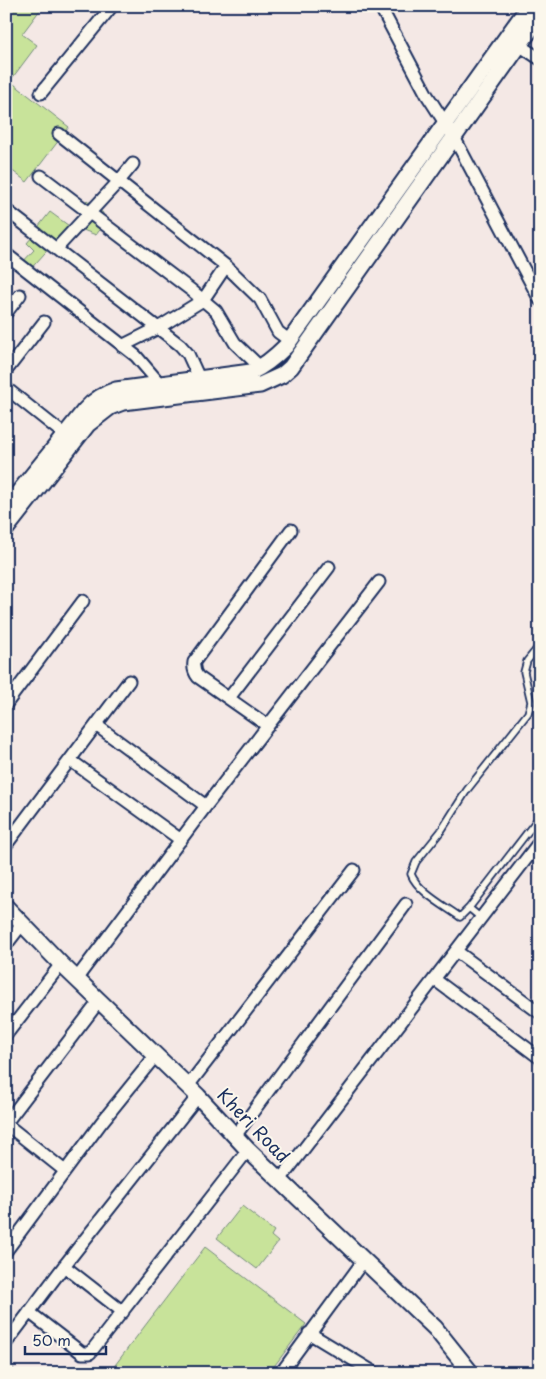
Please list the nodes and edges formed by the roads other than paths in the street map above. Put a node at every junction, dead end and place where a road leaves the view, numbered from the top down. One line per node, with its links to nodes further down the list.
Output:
1 (112, 6): 7 (street)
2 (380, 6): 8 (street)
3 (529, 6): 8 (street)
4 (540, 16): 5 (street)
5 (519, 45): 6 (street); 10 (street)
6 (540, 59)
7 (41, 93)
8 (445, 124): 10 (street); 25 (street)
9 (59, 134): 13 (street)
10 (454, 137): 21 (street); 34 (street)
11 (132, 164): 13 (street)
12 (41, 176): 15 (street)
13 (119, 181): 15 (street); 18 (street)
14 (6, 210): 16 (street)
15 (89, 212): 16 (street); 20 (street)
16 (57, 248): 24 (street)
17 (6, 254): 26 (street)
18 (226, 266): 20 (street); 25 (street)
19 (20, 295): 22 (street)
20 (203, 300): 24 (street); 27 (street)
21 (540, 300)
22 (6, 313)
23 (44, 322): 28 (street)
24 (158, 328): 26 (street); 29 (street)
25 (290, 341): 27 (street)
26 (122, 346): 30 (street)
27 (261, 368): 29 (street)
28 (6, 372)
29 (199, 378): 30 (street)
30 (160, 384): 32 (street)
31 (6, 388): 32 (street)
32 (65, 435): 33 (street)
33 (6, 508)
34 (6, 529)
35 (291, 530): 41 (street)
36 (329, 567): 41 (street)
37 (379, 582): 44 (street)
38 (83, 601): 42 (street)
39 (540, 645): 54 (lane)
40 (129, 681): 43 (street)
41 (229, 698): 44 (street)
42 (6, 704)
43 (96, 726): 45 (street); 46 (street)
44 (268, 726): 46 (street)
45 (70, 760): 48 (street); 50 (street)
46 (206, 806): 48 (street)
47 (540, 816): 54 (lane)
48 (181, 840): 60 (street)
49 (540, 841): 55 (street)
50 (6, 845)
51 (354, 870): 67 (street)
52 (406, 904): 69 (street)
53 (6, 906): 56 (street, Kheri Road)
54 (467, 909): 55 (lane)
55 (481, 918): 58 (street)
56 (24, 924): 57 (street); 59 (street, Kheri Road)
57 (6, 945)
58 (456, 951): 61 (street); 63 (street)
59 (61, 964): 60 (street, Kheri Road); 64 (street)
60 (77, 978): 62 (street, Kheri Road)
61 (434, 979): 66 (street); 72 (street)
62 (100, 1000): 65 (street, Kheri Road); 68 (street)
63 (540, 1013)
64 (6, 1035)
65 (156, 1055): 67 (street, Kheri Road); 71 (street)
66 (540, 1058)
67 (193, 1091): 69 (street, Kheri Road); 75 (street)
68 (6, 1124): 71 (street)
69 (235, 1136): 70 (street, Kheri Road)
70 (248, 1150): 72 (street, Kheri Road); 77 (street)
71 (65, 1171): 73 (street)
72 (280, 1180): 74 (street, Kheri Road)
73 (6, 1251)
74 (364, 1260): 78 (street); 80 (street, Kheri Road)
75 (64, 1266): 76 (street); 77 (street)
76 (30, 1312): 77 (street); 79 (street)
77 (123, 1312)
78 (309, 1334): 81 (street); 82 (street)
79 (6, 1343)
80 (466, 1371)
81 (281, 1373)
82 (375, 1373)

